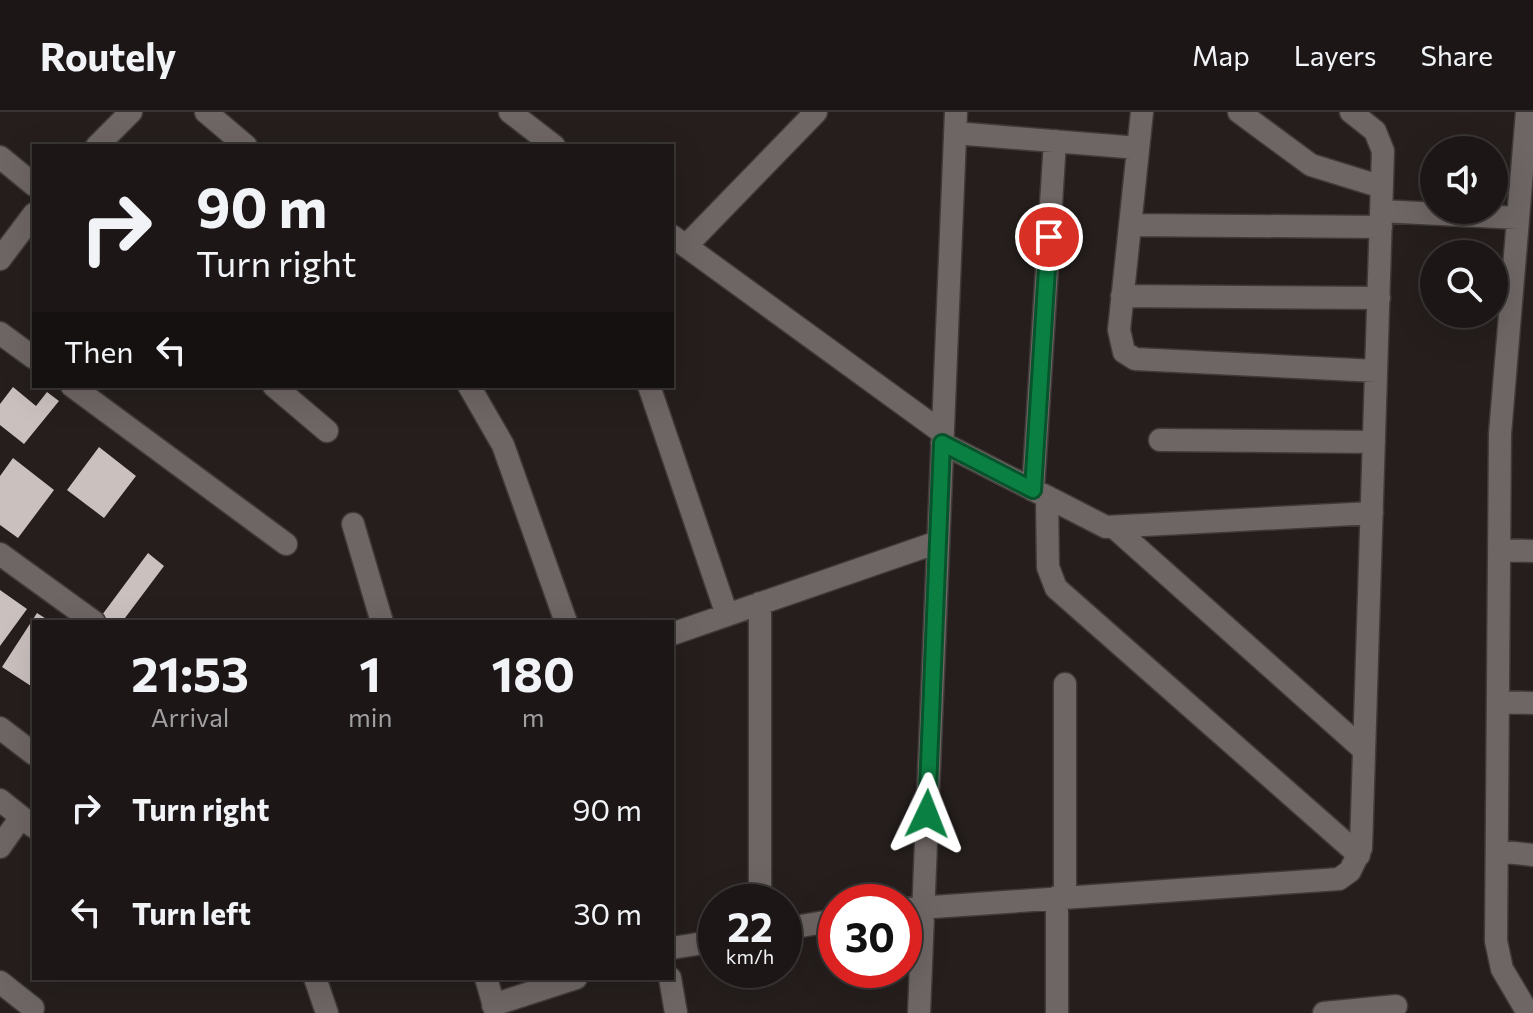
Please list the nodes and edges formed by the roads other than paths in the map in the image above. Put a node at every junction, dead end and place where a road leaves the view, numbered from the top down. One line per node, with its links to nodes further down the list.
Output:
1 (131, 112): 11 (street)
2 (206, 112): 12 (street)
3 (510, 112): 13 (street)
4 (816, 112): 23 (street)
5 (1142, 112): 15 (street)
6 (1239, 112): 18 (street)
7 (1351, 112): 18 (street)
8 (1527, 112): 14 (street)
9 (955, 122): 10 (street); 35 (street)
10 (1055, 141): 15 (street); 38 (street)
11 (99, 144)
12 (244, 144)
13 (551, 144)
14 (1529, 144): 20 (street)
15 (1138, 148): 22 (street)
16 (0, 157): 17 (street)
17 (32, 183)
18 (1382, 187): 21 (street)
19 (32, 217): 24 (street)
20 (1518, 218): 21 (street); 44 (street)
21 (1381, 219): 22 (street); 26 (street)
22 (1130, 225): 25 (street)
23 (679, 241): 35 (street)
24 (0, 259)
25 (1122, 296): 26 (street); 29 (street)
26 (1379, 298): 29 (street)
27 (0, 333): 28 (street)
28 (32, 357)
29 (1376, 371): 37 (street)
30 (75, 388): 43 (street)
31 (276, 388): 34 (street)
32 (470, 388): 51 (street)
33 (650, 388): 48 (street)
34 (327, 431)
35 (942, 438): 38 (street); 42 (street)
36 (1160, 440): 37 (street)
37 (1374, 442): 39 (street)
38 (1040, 494): 41 (street); 63 (street)
39 (1372, 513): 41 (street); 57 (street)
40 (353, 524): 50 (street)
41 (1116, 529): 57 (street)
42 (938, 542): 47 (street); 66 (street)
43 (286, 544)
44 (1500, 550): 45 (street); 54 (street)
45 (1533, 551)
46 (0, 554): 49 (street)
47 (760, 603): 48 (street); 65 (street)
48 (727, 615): 52 (street)
49 (91, 620)
50 (381, 620)
51 (565, 620)
52 (674, 633)
53 (1065, 684): 67 (street)
54 (1498, 702): 55 (street); 62 (street)
55 (1533, 703)
56 (0, 728): 58 (street)
57 (1364, 750): 63 (street)
58 (32, 752)
59 (0, 800): 60 (street)
60 (28, 822): 61 (street)
61 (0, 847)
62 (1497, 851): 64 (street); 85 (street)
63 (1359, 855): 67 (street)
64 (1533, 855)
65 (760, 884)
66 (916, 884)
67 (1061, 896): 68 (street); 83 (street)
68 (922, 906)
69 (698, 944): 70 (street)
70 (674, 948)
71 (316, 980): 80 (street)
72 (487, 980): 79 (street)
73 (571, 980): 79 (street)
74 (670, 980): 81 (street)
75 (0, 982): 78 (street)
76 (918, 988): 82 (street)
77 (1396, 1006): 84 (street)
78 (33, 1008)
79 (495, 1009)
80 (327, 1013)
81 (676, 1013)
82 (919, 1013)
83 (1057, 1013)
84 (1324, 1013)
85 (1528, 1013)

